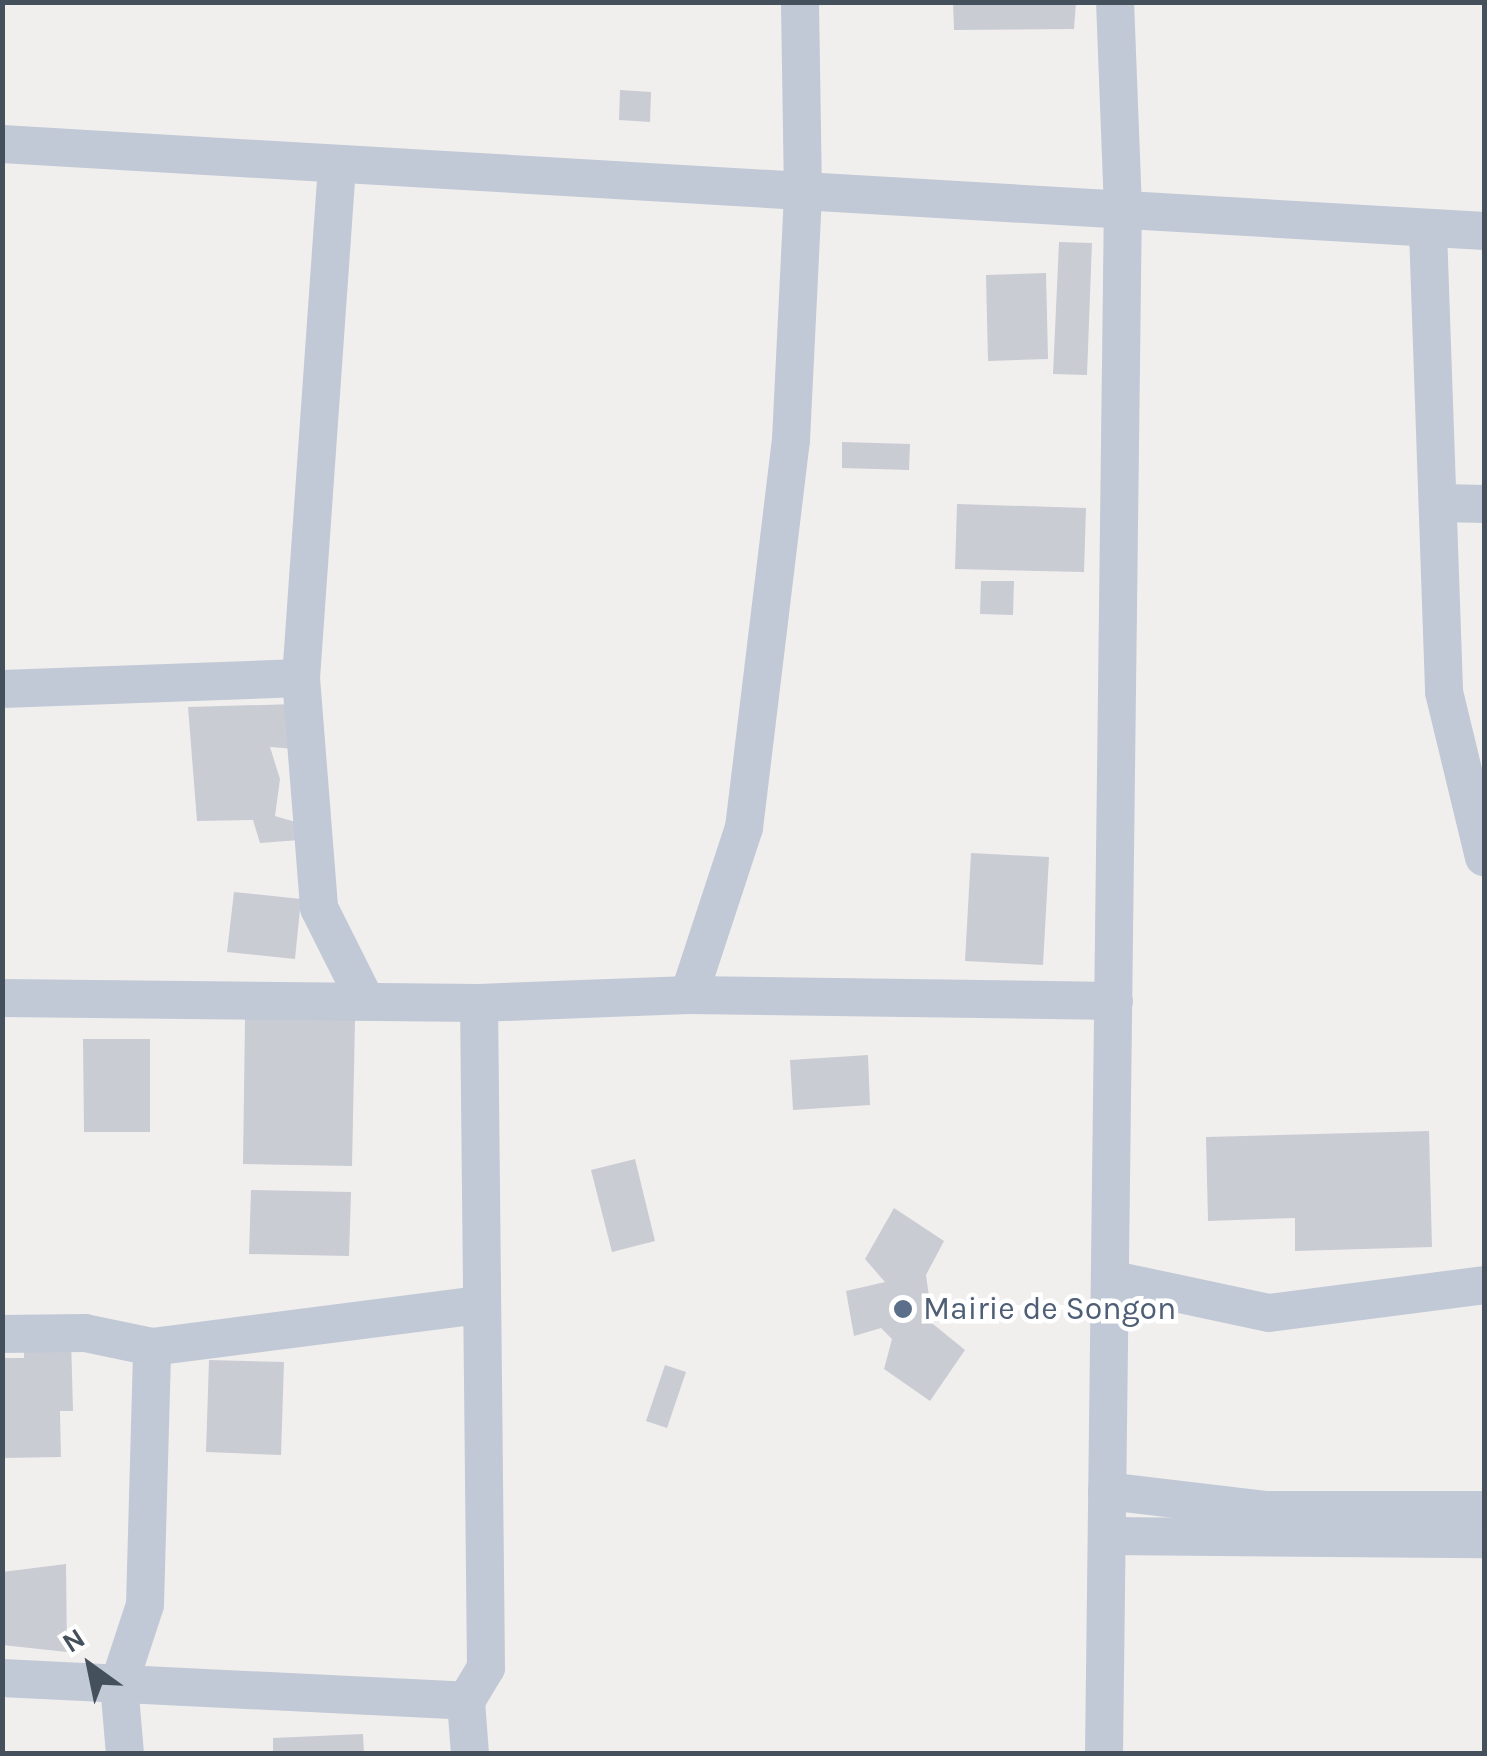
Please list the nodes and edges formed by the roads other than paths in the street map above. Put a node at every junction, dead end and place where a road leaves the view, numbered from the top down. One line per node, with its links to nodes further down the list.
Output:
1 (800, 2): 5 (street)
2 (1116, 2): 6 (street)
3 (2, 144): 4 (street)
4 (338, 166): 5 (street); 11 (street)
5 (804, 194): 6 (street); 14 (street)
6 (1124, 210): 7 (street); 17 (street)
7 (1428, 231): 8 (street); 9 (street)
8 (1484, 232)
9 (1442, 503): 10 (street); 13 (street)
10 (1484, 504)
11 (300, 678): 12 (street); 16 (street)
12 (2, 689)
13 (1484, 857)
14 (689, 995): 17 (street); 18 (street)
15 (2, 998): 16 (street)
16 (365, 1000): 18 (street)
17 (1114, 1001): 19 (street)
18 (479, 1004): 21 (street)
19 (1114, 1280): 20 (street); 24 (street)
20 (1484, 1285)
21 (480, 1305): 23 (street); 30 (street)
22 (2, 1334): 23 (street)
23 (152, 1347): 29 (street)
24 (1107, 1491): 25 (street); 26 (street)
25 (1484, 1510)
26 (1107, 1536): 27 (street); 33 (street)
27 (1484, 1539)
28 (2, 1678): 29 (street)
29 (119, 1684): 30 (street); 31 (street)
30 (466, 1701): 32 (street)
31 (126, 1754)
32 (470, 1754)
33 (1104, 1754)

